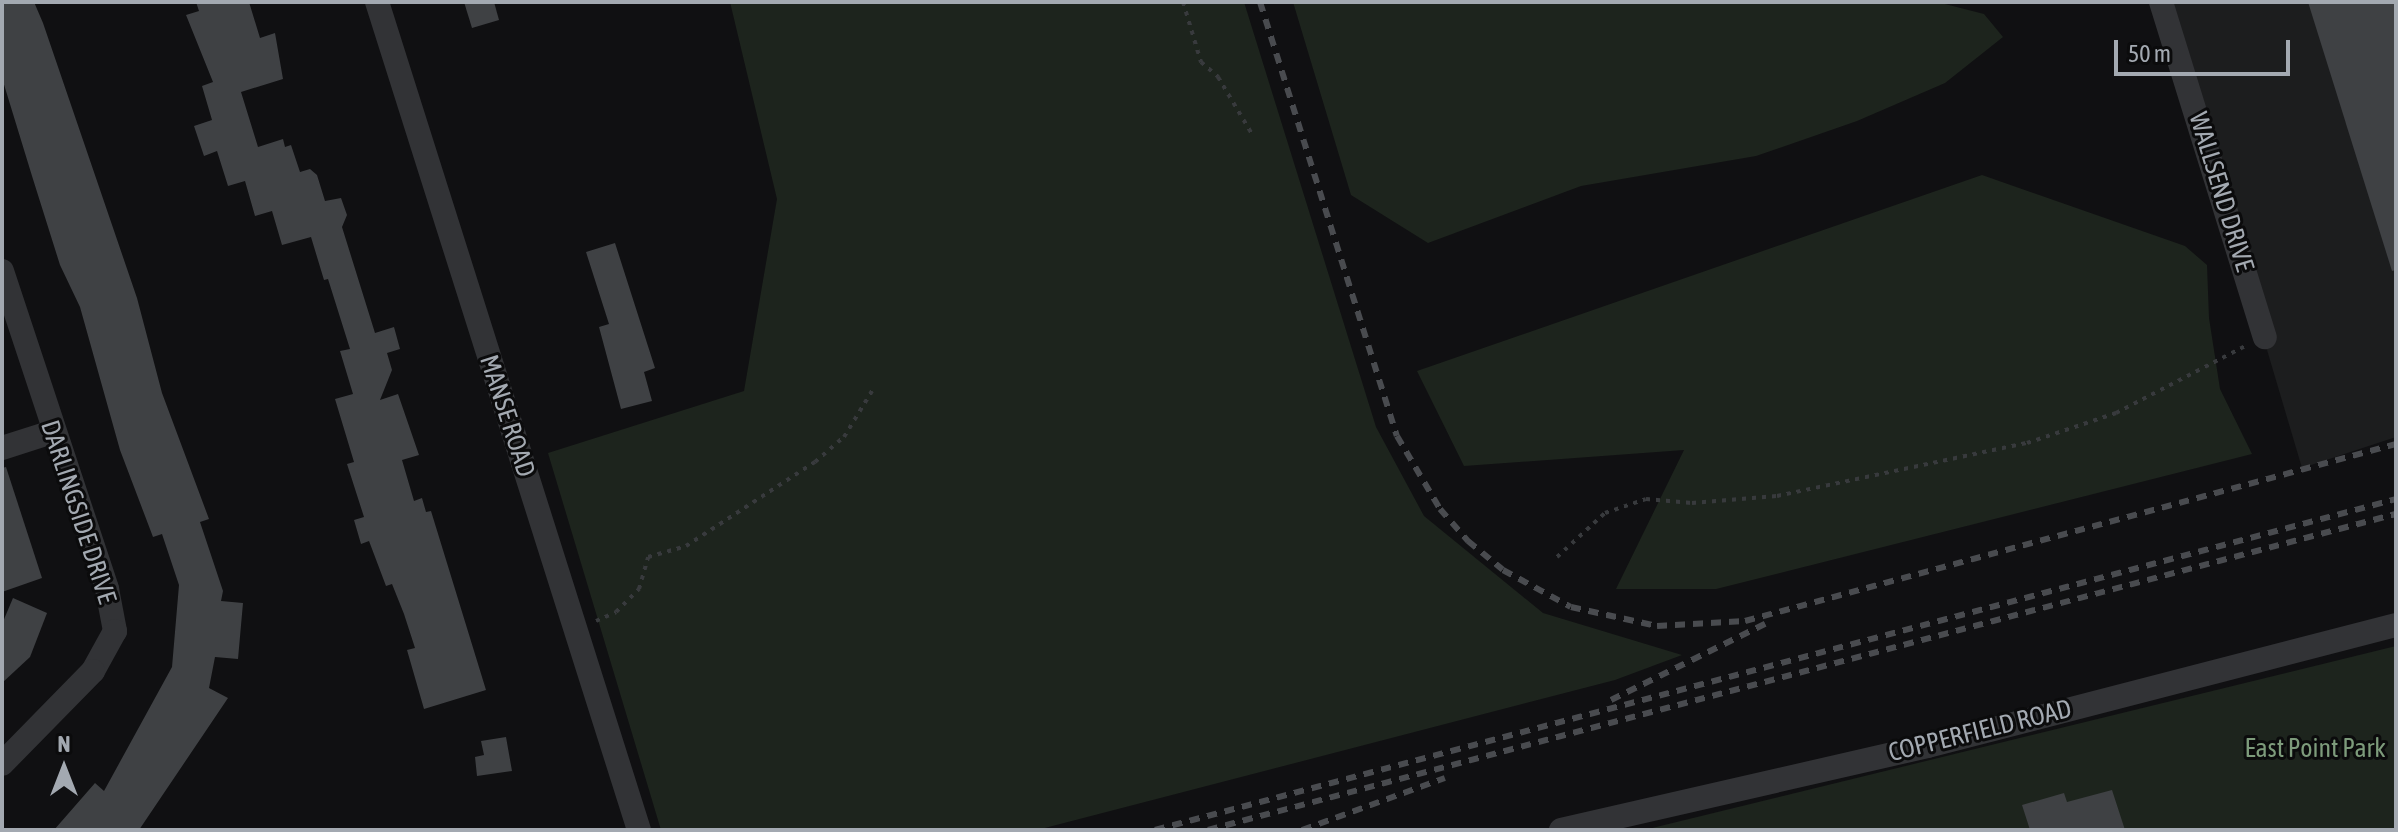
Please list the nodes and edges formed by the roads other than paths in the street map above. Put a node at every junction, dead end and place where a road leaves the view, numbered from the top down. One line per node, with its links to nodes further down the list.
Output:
1 (377, 2): 9 (street, MANSE ROAD)
2 (2161, 2): 4 (street, WALLSEND DRIVE)
3 (2, 271): 5 (street, DARLINGSIDE DRIVE)
4 (2265, 337)
5 (52, 432): 6 (street); 8 (street, DARLINGSIDE DRIVE)
6 (2, 448)
7 (2396, 625): 10 (street, COPPERFIELD ROAD)
8 (2, 764)
9 (639, 830)
10 (1561, 830)

